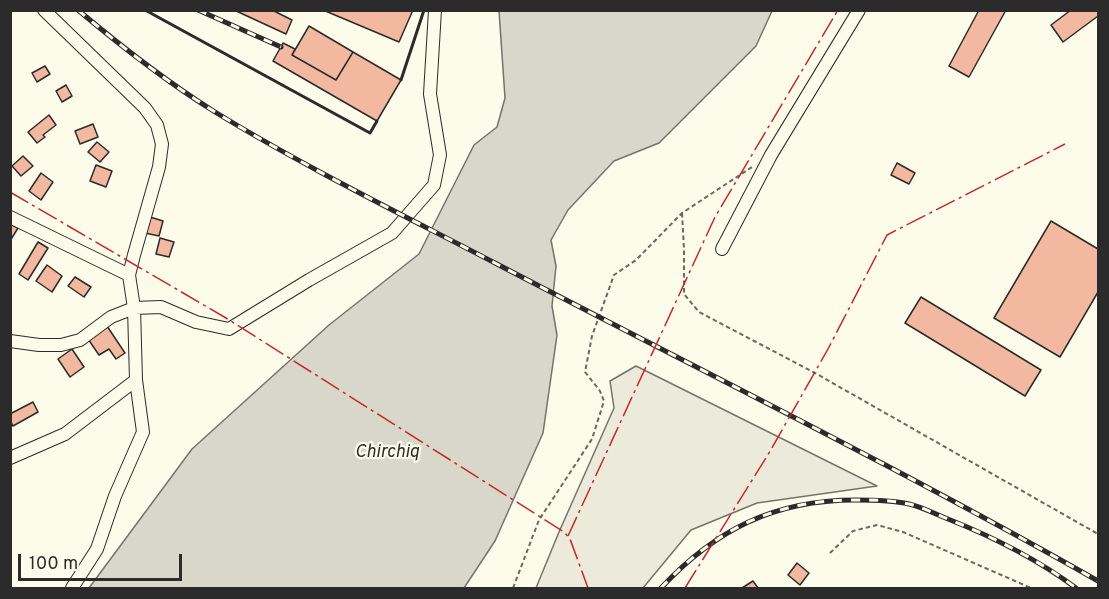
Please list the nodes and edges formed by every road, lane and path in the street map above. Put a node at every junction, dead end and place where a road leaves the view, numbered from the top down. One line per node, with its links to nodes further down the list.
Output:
1 (44, 10): 8 (street)
2 (435, 10): 9 (street)
3 (859, 10): 7 (street)
4 (751, 168): 5 (path)
5 (682, 213): 13 (path); 16 (path)
6 (10, 217): 8 (street)
7 (722, 249)
8 (129, 275): 9 (street)
9 (134, 308): 10 (street); 11 (street)
10 (10, 341)
11 (136, 380): 12 (street); 15 (street)
12 (10, 458)
13 (1098, 534)
14 (830, 553): 17 (path)
15 (72, 588)
16 (513, 588)
17 (1031, 588)

